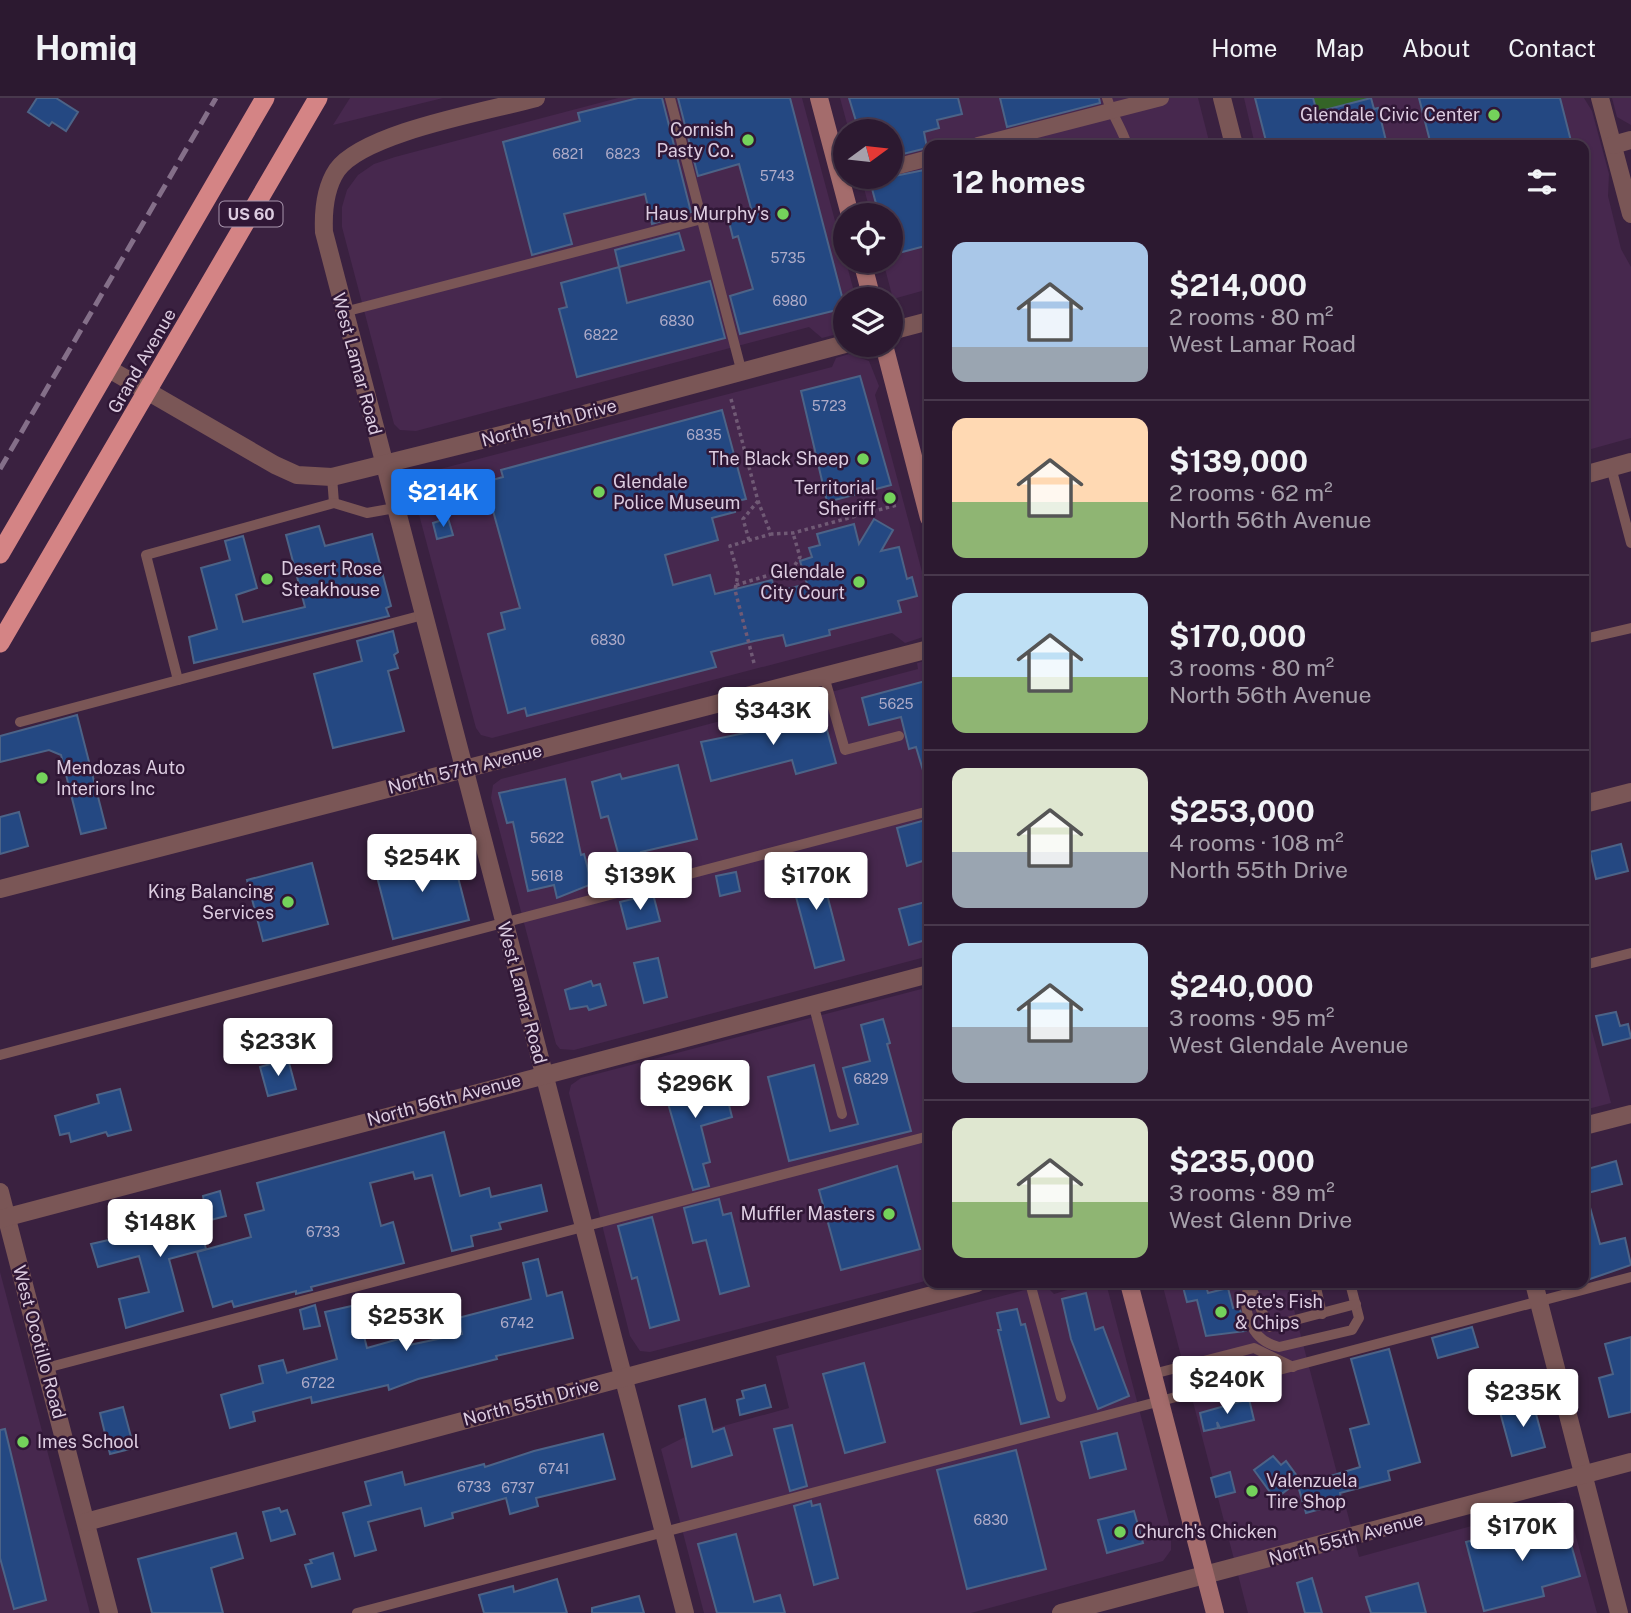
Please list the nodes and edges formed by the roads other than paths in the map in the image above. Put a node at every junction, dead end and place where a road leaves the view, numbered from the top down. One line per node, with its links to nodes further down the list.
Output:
1 (265, 98): 26 (highway, Grand Avenue / US 60)
2 (318, 98): 28 (highway, Grand Avenue / US 60)
3 (536, 98): 10 (street)
4 (670, 98): 20 (lane)
5 (820, 98): 11 (main road)
6 (1161, 98): 9 (street)
7 (1222, 98): 14 (street)
8 (1601, 98): 16 (street)
9 (1109, 104): 12 (street); 13 (lane)
10 (480, 105): 21 (street, West Lamar Road)
11 (833, 134)
12 (994, 140)
13 (1125, 140)
14 (1233, 140)
15 (1631, 140): 16 (street)
16 (1613, 145): 19 (street)
17 (924, 159): 18 (street)
18 (903, 165)
19 (1631, 214)
20 (702, 219): 21 (lane); 27 (lane)
21 (344, 312): 30 (street, West Lamar Road)
22 (924, 322): 23 (street)
23 (903, 328)
24 (833, 347): 27 (street, North 57th Drive)
25 (888, 357): 34 (main road)
26 (109, 369): 28 (street, North 57th Drive); 38 (highway, Grand Avenue / US 60)
27 (742, 373): 30 (street, North 57th Drive)
28 (148, 392): 33 (street, North 57th Drive); 42 (highway, Grand Avenue / US 60)
29 (1631, 462): 31 (street)
30 (385, 466): 33 (street, North 57th Drive); 36 (street, West Lamar Road)
31 (1611, 467): 32 (street); 37 (lane)
32 (1589, 474)
33 (332, 477): 35 (lane)
34 (924, 482)
35 (334, 503): 36 (lane); 45 (lane)
36 (395, 508): 39 (street, West Lamar Road)
37 (1631, 543)
38 (0, 554)
39 (423, 615): 45 (lane); 48 (street, West Lamar Road)
40 (1631, 628): 41 (lane)
41 (1589, 638)
42 (0, 643)
43 (924, 650): 44 (street, North 57th Avenue)
44 (824, 676): 47 (lane); 48 (street, North 57th Avenue)
45 (178, 680): 46 (lane)
46 (20, 722)
47 (899, 736)
48 (463, 770): 52 (street, North 57th Avenue); 53 (street, West Lamar Road)
49 (1631, 792): 50 (street)
50 (1589, 803)
51 (924, 812): 53 (lane)
52 (0, 889)
53 (503, 921): 58 (lane); 59 (street, West Lamar Road)
54 (1631, 953): 55 (lane)
55 (1589, 964)
56 (924, 975): 57 (street, North 56th Avenue)
57 (813, 1003): 59 (street, North 56th Avenue); 60 (lane)
58 (0, 1055)
59 (543, 1073): 65 (street, North 56th Avenue); 66 (street, West Lamar Road)
60 (842, 1114)
61 (1631, 1114): 62 (street)
62 (1589, 1125)
63 (924, 1137): 66 (lane)
64 (0, 1192): 65 (street, West Ocotillo Road)
65 (3, 1218): 80 (street, West Ocotillo Road)
66 (584, 1227): 80 (lane); 82 (street, West Lamar Road)
67 (1631, 1277): 76 (lane)
68 (958, 1288): 82 (street, North 55th Drive)
69 (1031, 1288): 83 (lane)
70 (1130, 1288): 81 (main road)
71 (1248, 1288): 77 (lane)
72 (1251, 1288): 78 (lane)
73 (1316, 1288): 78 (lane)
74 (1351, 1288): 77 (lane)
75 (1535, 1288): 76 (street)
76 (1538, 1302): 79 (lane); 86 (street)
77 (1356, 1304): 78 (lane)
78 (1322, 1314)
79 (1293, 1367): 81 (lane); 84 (lane)
80 (46, 1368): 87 (street, West Ocotillo Road)
81 (1153, 1374): 84 (main road)
82 (623, 1378): 87 (street, North 55th Drive); 88 (street, West Lamar Road)
83 (1061, 1397)
84 (1160, 1400): 88 (lane); 89 (main road)
85 (1631, 1462): 86 (street, North 55th Avenue)
86 (1582, 1475): 89 (street, North 55th Avenue); 95 (street)
87 (86, 1522): 90 (street, West Ocotillo Road)
88 (664, 1530): 91 (lane); 92 (street, West Lamar Road)
89 (1206, 1576): 93 (street, North 55th Avenue); 94 (main road)
90 (109, 1613)
91 (357, 1613)
92 (685, 1613)
93 (1061, 1613)
94 (1215, 1613)
95 (1619, 1613)

